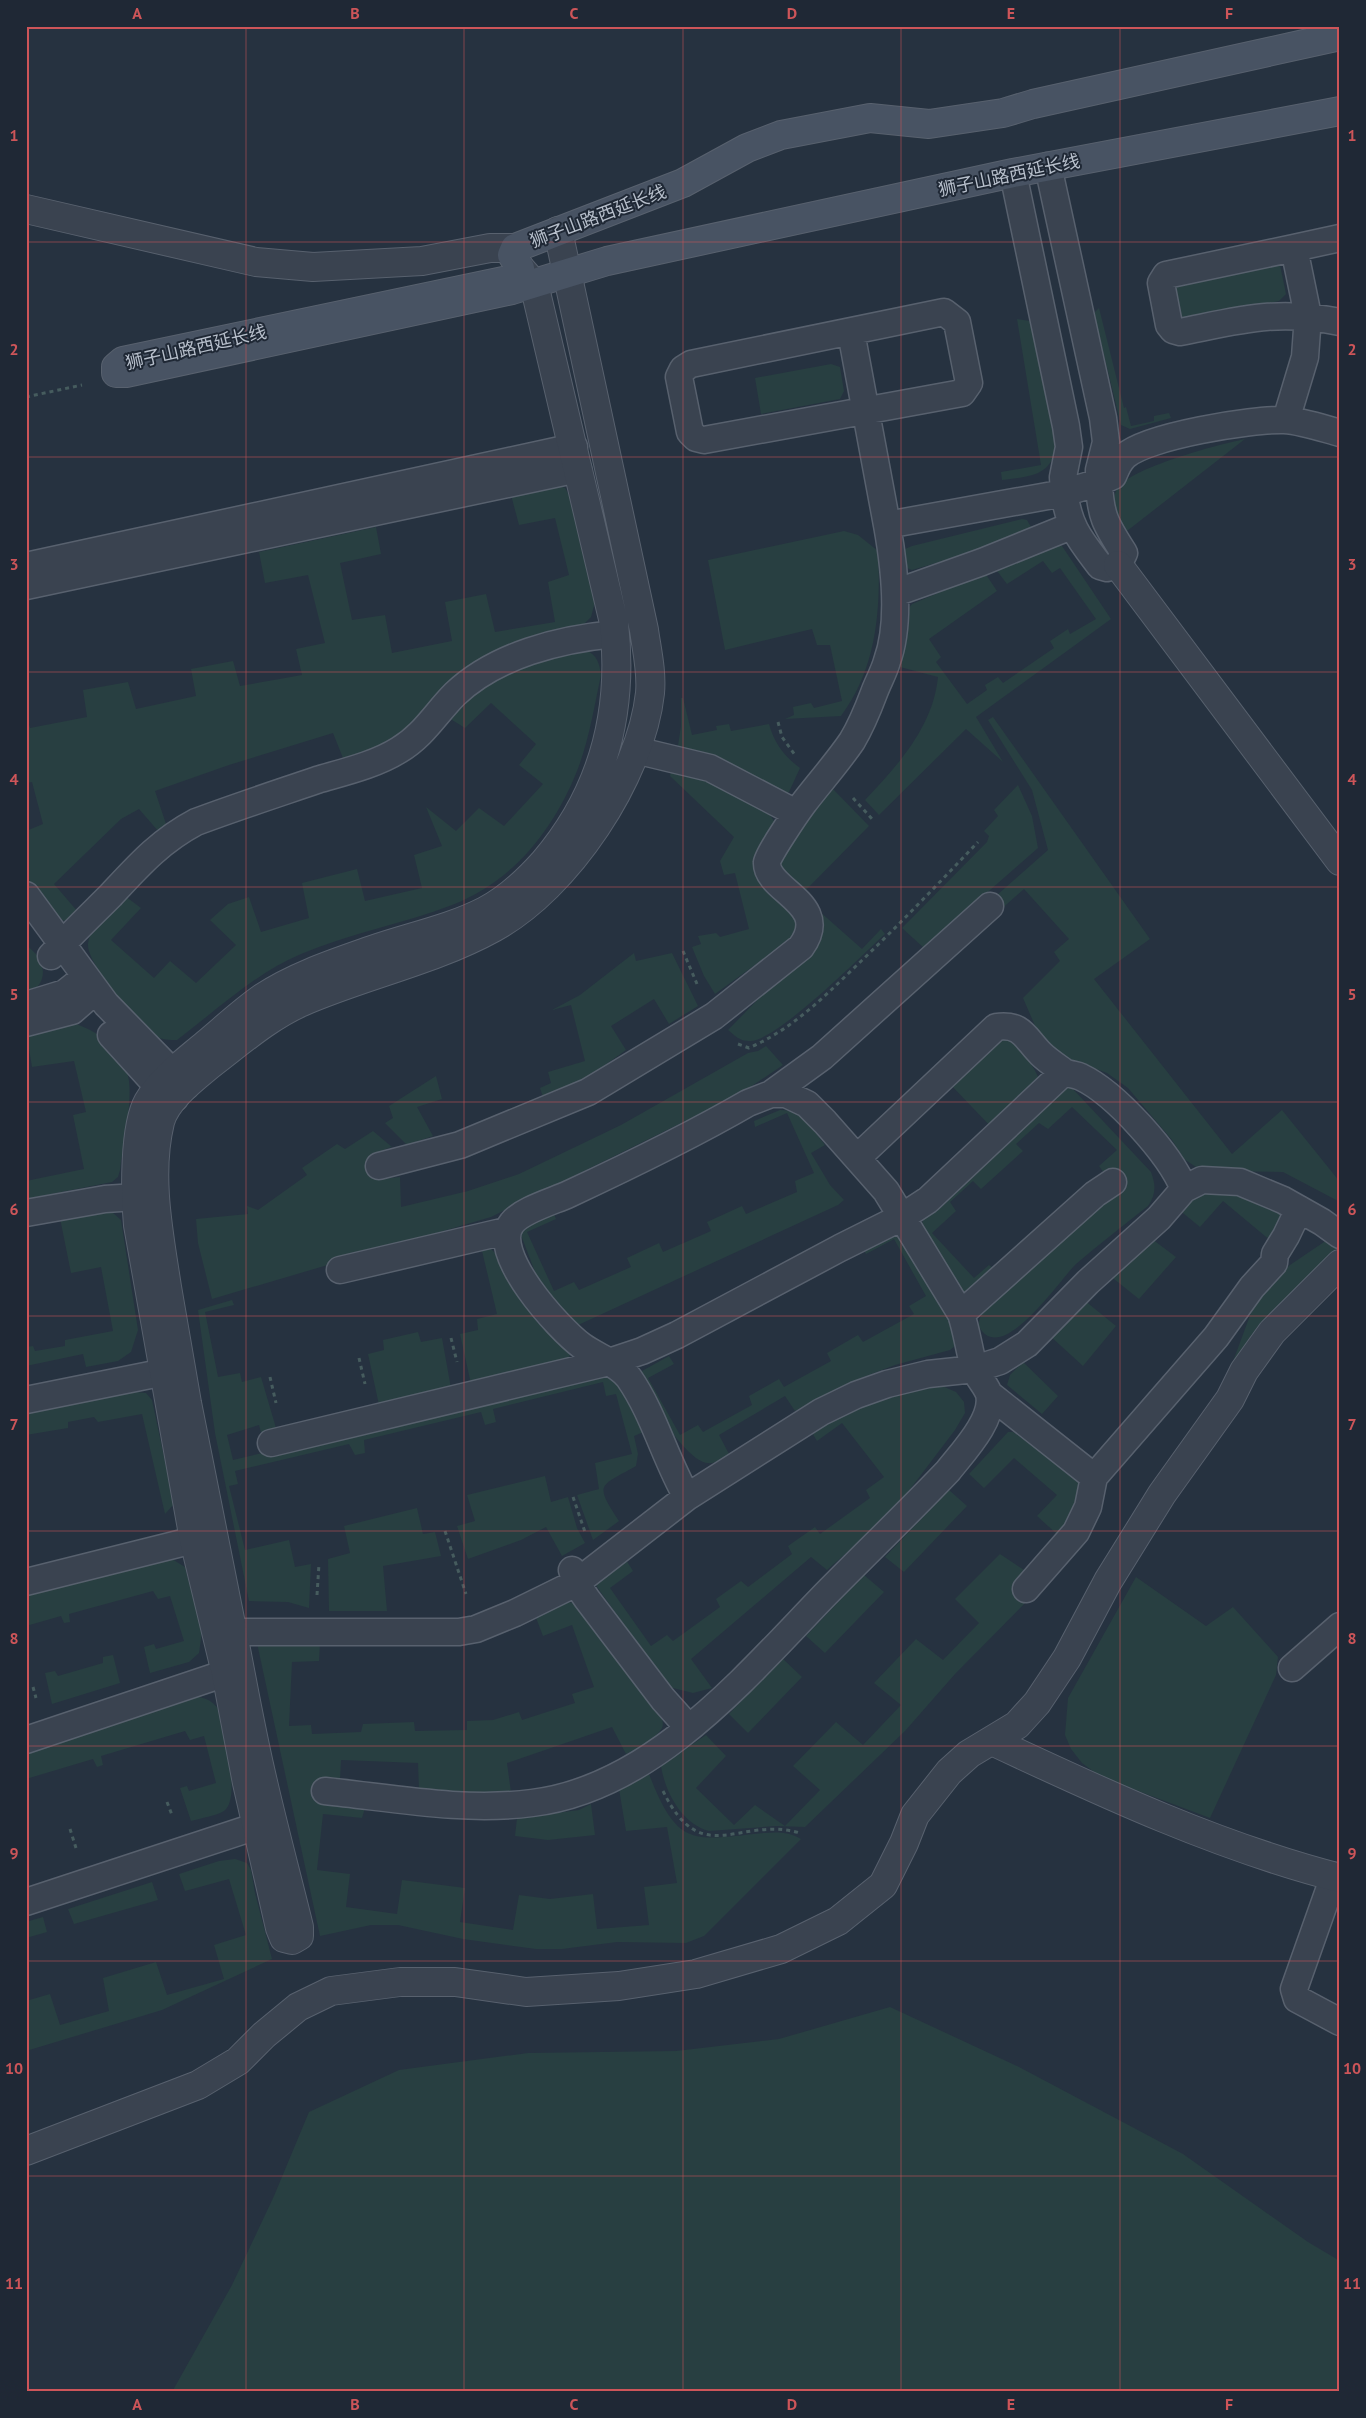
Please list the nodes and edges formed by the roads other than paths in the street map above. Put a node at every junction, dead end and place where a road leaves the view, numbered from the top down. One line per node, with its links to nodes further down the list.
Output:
1 (1340, 36): 6 (main road, 狮子山路西延长线)
2 (1340, 111): 3 (main road, 狮子山路西延长线)
3 (1048, 166): 4 (main road, 狮子山路西延长线); 18 (lane)
4 (1012, 173): 10 (main road, 狮子山路西延长线); 19 (lane)
5 (26, 209): 9 (street)
6 (558, 231): 9 (main road, 狮子山路西延长线); 10 (street)
7 (1340, 238): 8 (lane)
8 (1294, 248): 11 (lane); 11 (lane)
9 (523, 267): 9 (main road, 狮子山路西延长线); 10 (main road, 狮子山路西延长线); 17 (street)
10 (568, 274): 27 (street)
11 (1308, 316): 12 (lane); 15 (lane)
12 (1340, 322)
13 (851, 332): 14 (lane); 14 (lane); 14 (lane)
14 (866, 410): 20 (lane)
15 (1286, 420): 16 (lane); 18 (lane)
16 (1340, 433)
17 (576, 458): 23 (lane); 24 (lane); 26 (street)
18 (1099, 482): 19 (lane); 22 (lane)
19 (1064, 493): 20 (lane); 21 (lane)
20 (887, 525): 25 (lane)
21 (1071, 526): 22 (lane); 25 (lane)
22 (1118, 565): 29 (street)
23 (26, 566)
24 (26, 586)
25 (895, 593): 28 (lane)
26 (616, 634): 33 (lane); 38 (street)
27 (635, 750): 28 (lane); 38 (street)
28 (796, 814): 41 (lane)
29 (1340, 861)
30 (26, 895): 33 (lane)
31 (990, 906): 39 (lane)
32 (26, 927): 33 (lane)
33 (57, 950): 34 (lane)
34 (84, 989): 35 (lane); 36 (lane); 38 (lane)
35 (26, 1005)
36 (26, 1023)
37 (1064, 1072): 40 (lane); 43 (lane); 47 (lane)
38 (173, 1086): 44 (street); 66 (street)
39 (771, 1094): 40 (lane); 49 (lane)
40 (857, 1158): 47 (lane)
41 (378, 1166)
42 (1114, 1182): 53 (lane)
43 (1183, 1186): 45 (lane); 48 (lane); 55 (lane)
44 (136, 1197): 46 (lane); 56 (street)
45 (1298, 1208): 50 (lane); 60 (lane)
46 (26, 1213)
47 (902, 1217): 53 (lane); 54 (lane)
48 (1340, 1218)
49 (506, 1231): 52 (lane); 54 (lane)
50 (1340, 1235)
51 (1340, 1264): 72 (street)
52 (340, 1270)
53 (961, 1314): 55 (lane)
54 (609, 1362): 59 (lane); 61 (lane)
55 (973, 1363): 57 (lane); 61 (lane)
56 (165, 1372): 58 (lane); 62 (street)
57 (989, 1394): 60 (lane); 70 (lane)
58 (26, 1400)
59 (271, 1443)
60 (1094, 1477): 65 (lane)
61 (685, 1493): 63 (lane); 63 (lane)
62 (194, 1540): 64 (lane); 69 (street)
63 (574, 1576): 66 (lane); 66 (lane); 70 (lane)
64 (26, 1582)
65 (1026, 1589)
66 (232, 1626): 74 (street)
67 (1340, 1626): 68 (lane)
68 (1292, 1668)
69 (226, 1674): 71 (lane); 74 (street)
70 (689, 1728): 73 (lane)
71 (26, 1740)
72 (992, 1741): 75 (street); 78 (street)
73 (325, 1791)
74 (257, 1826): 76 (lane)
75 (1337, 1877): 77 (lane)
76 (26, 1902)
77 (1340, 2022)
78 (26, 2151)

